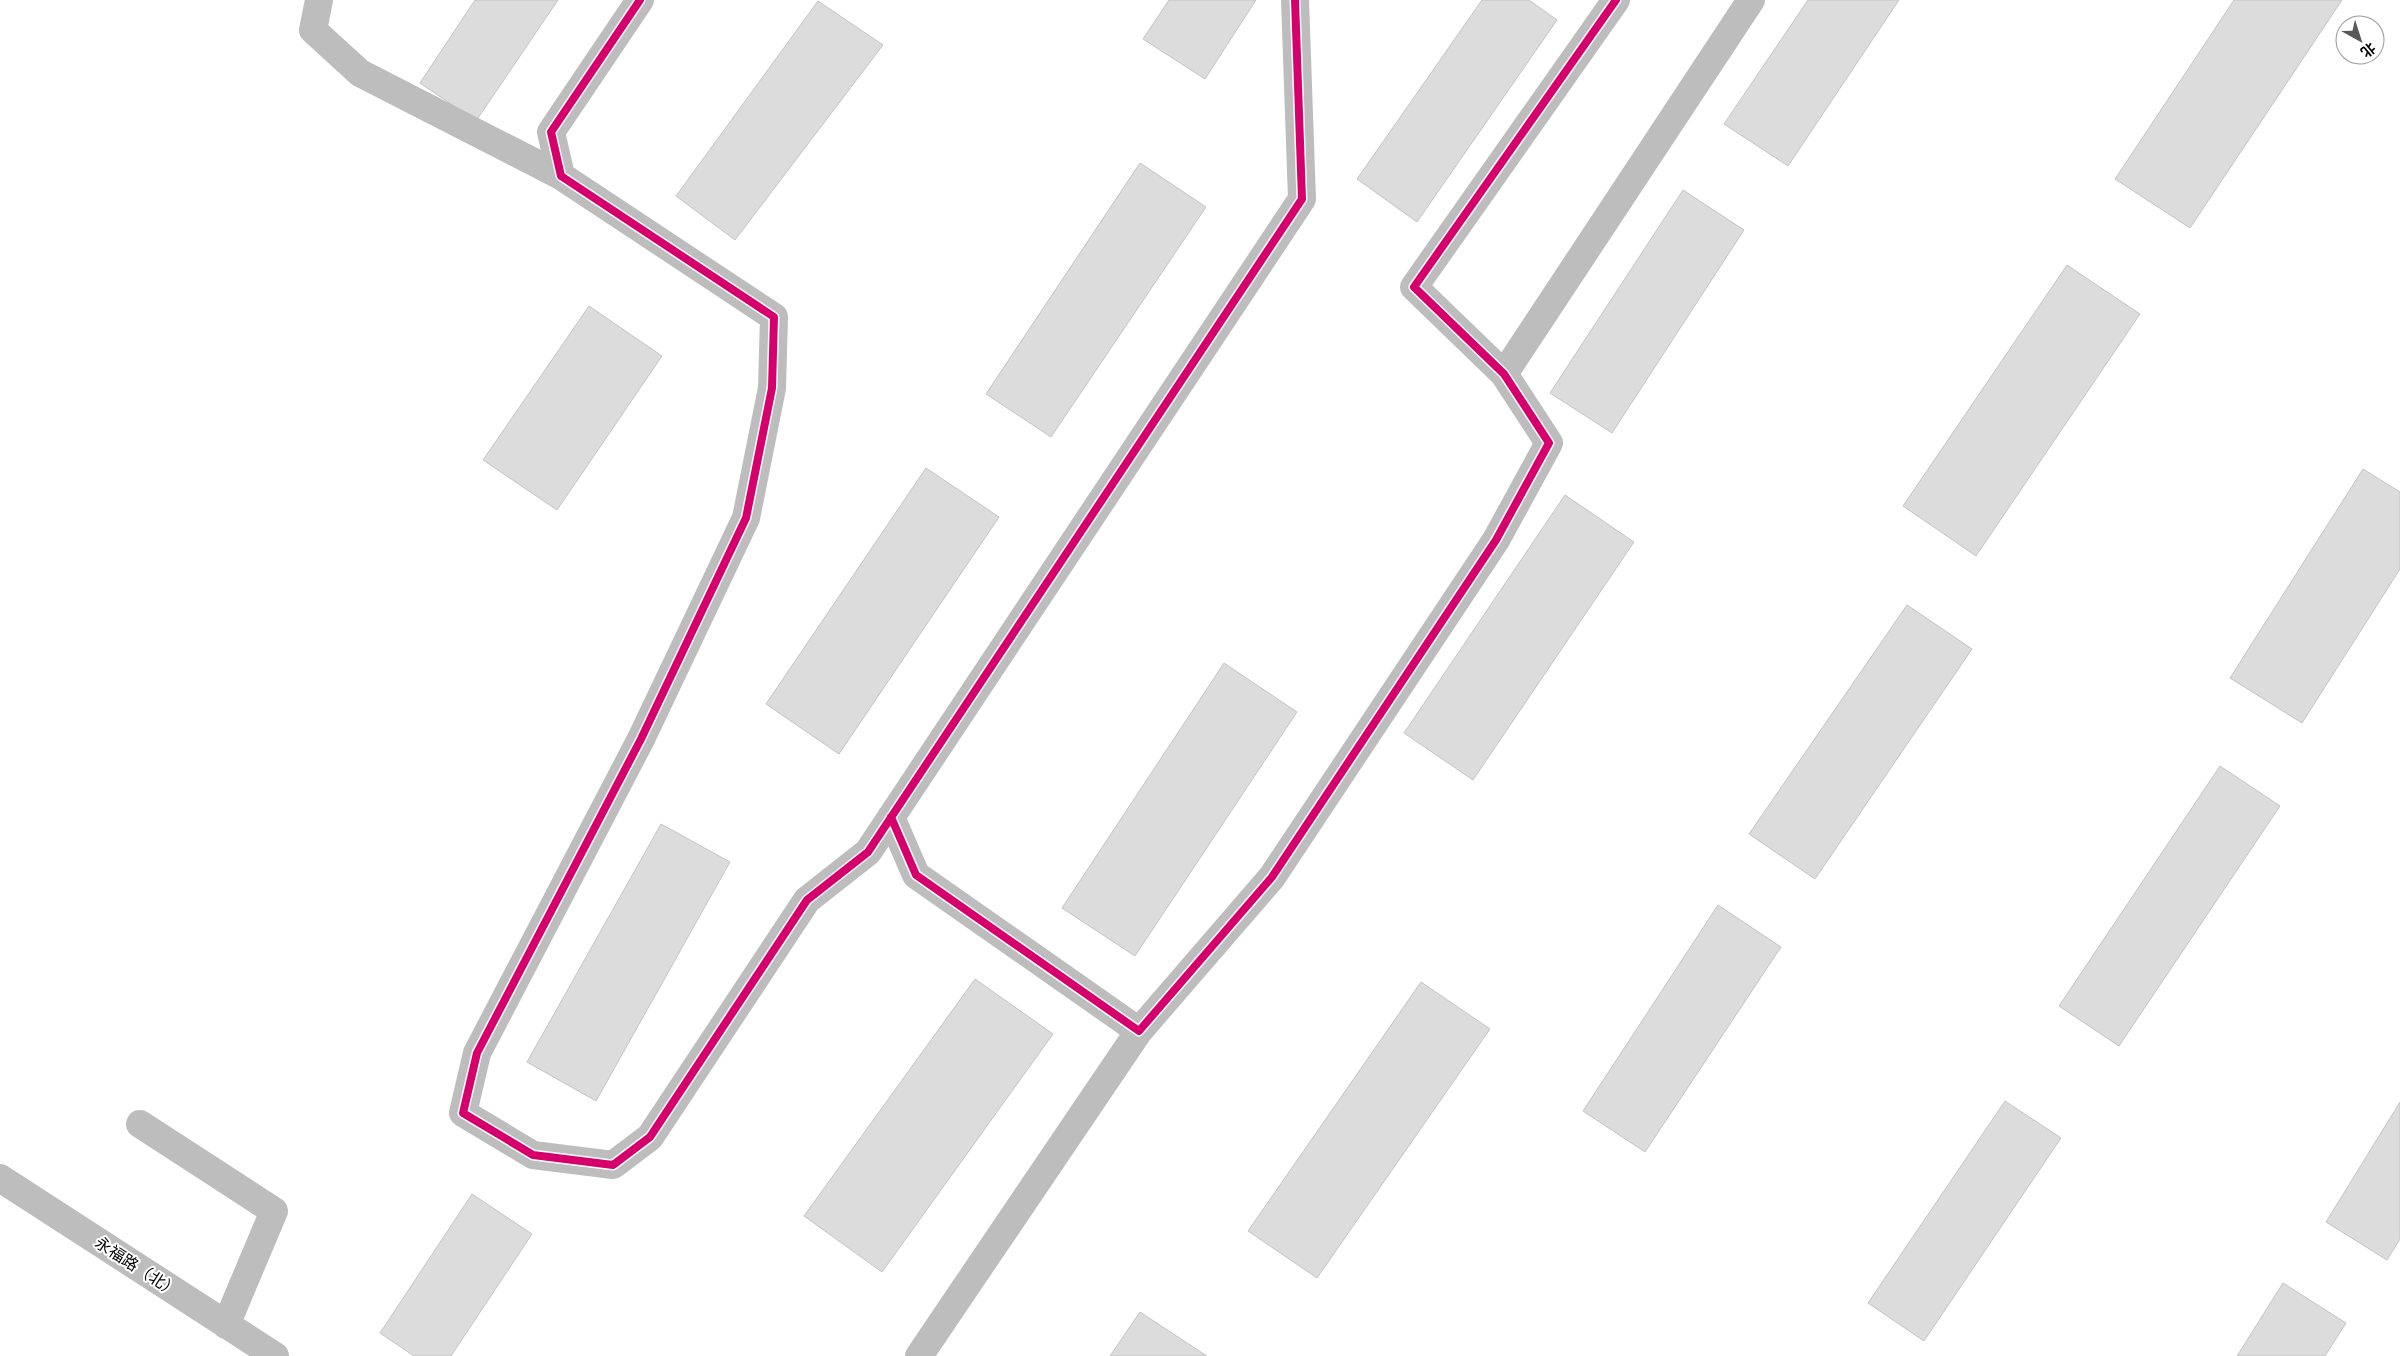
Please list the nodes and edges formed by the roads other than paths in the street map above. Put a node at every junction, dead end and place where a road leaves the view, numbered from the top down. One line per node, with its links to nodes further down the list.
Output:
1 (319, 0): 6 (street)
2 (640, 0): 6 (street)
3 (1296, 0): 8 (street)
4 (1616, 0): 7 (street)
5 (1751, 0): 7 (street)
6 (561, 176): 8 (street)
7 (1504, 374): 9 (street)
8 (891, 818): 9 (street)
9 (1139, 1030): 14 (street)
10 (140, 1124): 12 (street)
11 (0, 1178): 12 (street, 永福路（北）)
12 (226, 1325): 13 (street, 永福路（北）)
13 (275, 1356)
14 (920, 1356)

